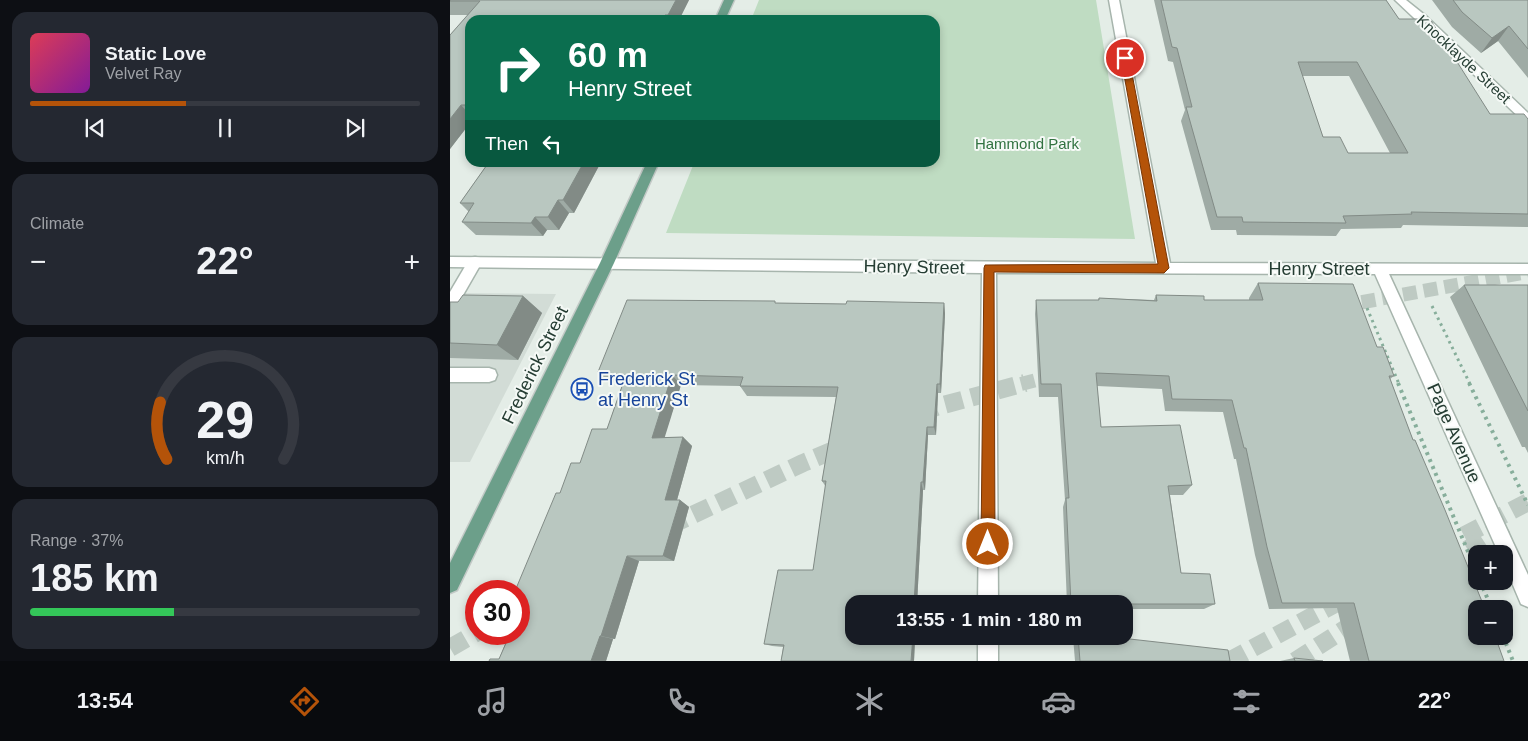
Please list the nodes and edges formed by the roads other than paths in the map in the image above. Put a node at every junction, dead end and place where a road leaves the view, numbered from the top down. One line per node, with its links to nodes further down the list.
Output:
1 (729, 0): 4 (main road)
2 (1114, 0): 11 (street)
3 (1400, 0): 5 (street, Knocklayde Street)
4 (722, 15)
5 (1528, 119)
6 (651, 167): 9 (main road, Frederick Street)
7 (450, 262): 8 (street, Henry Street)
8 (475, 262): 9 (street, Henry Street); 14 (street)
9 (607, 263): 10 (street, Henry Street); 17 (main road, Frederick Street)
10 (989, 268): 11 (street, Henry Street); 18 (street)
11 (1164, 268): 13 (street, Henry Street)
12 (1528, 269): 13 (street, Henry Street)
13 (1380, 270): 19 (street, Page Avenue)
14 (450, 305)
15 (450, 375): 16 (street)
16 (488, 375)
17 (450, 583)
18 (988, 595)
19 (1528, 597)
20 (988, 645): 21 (street)
21 (988, 661)

